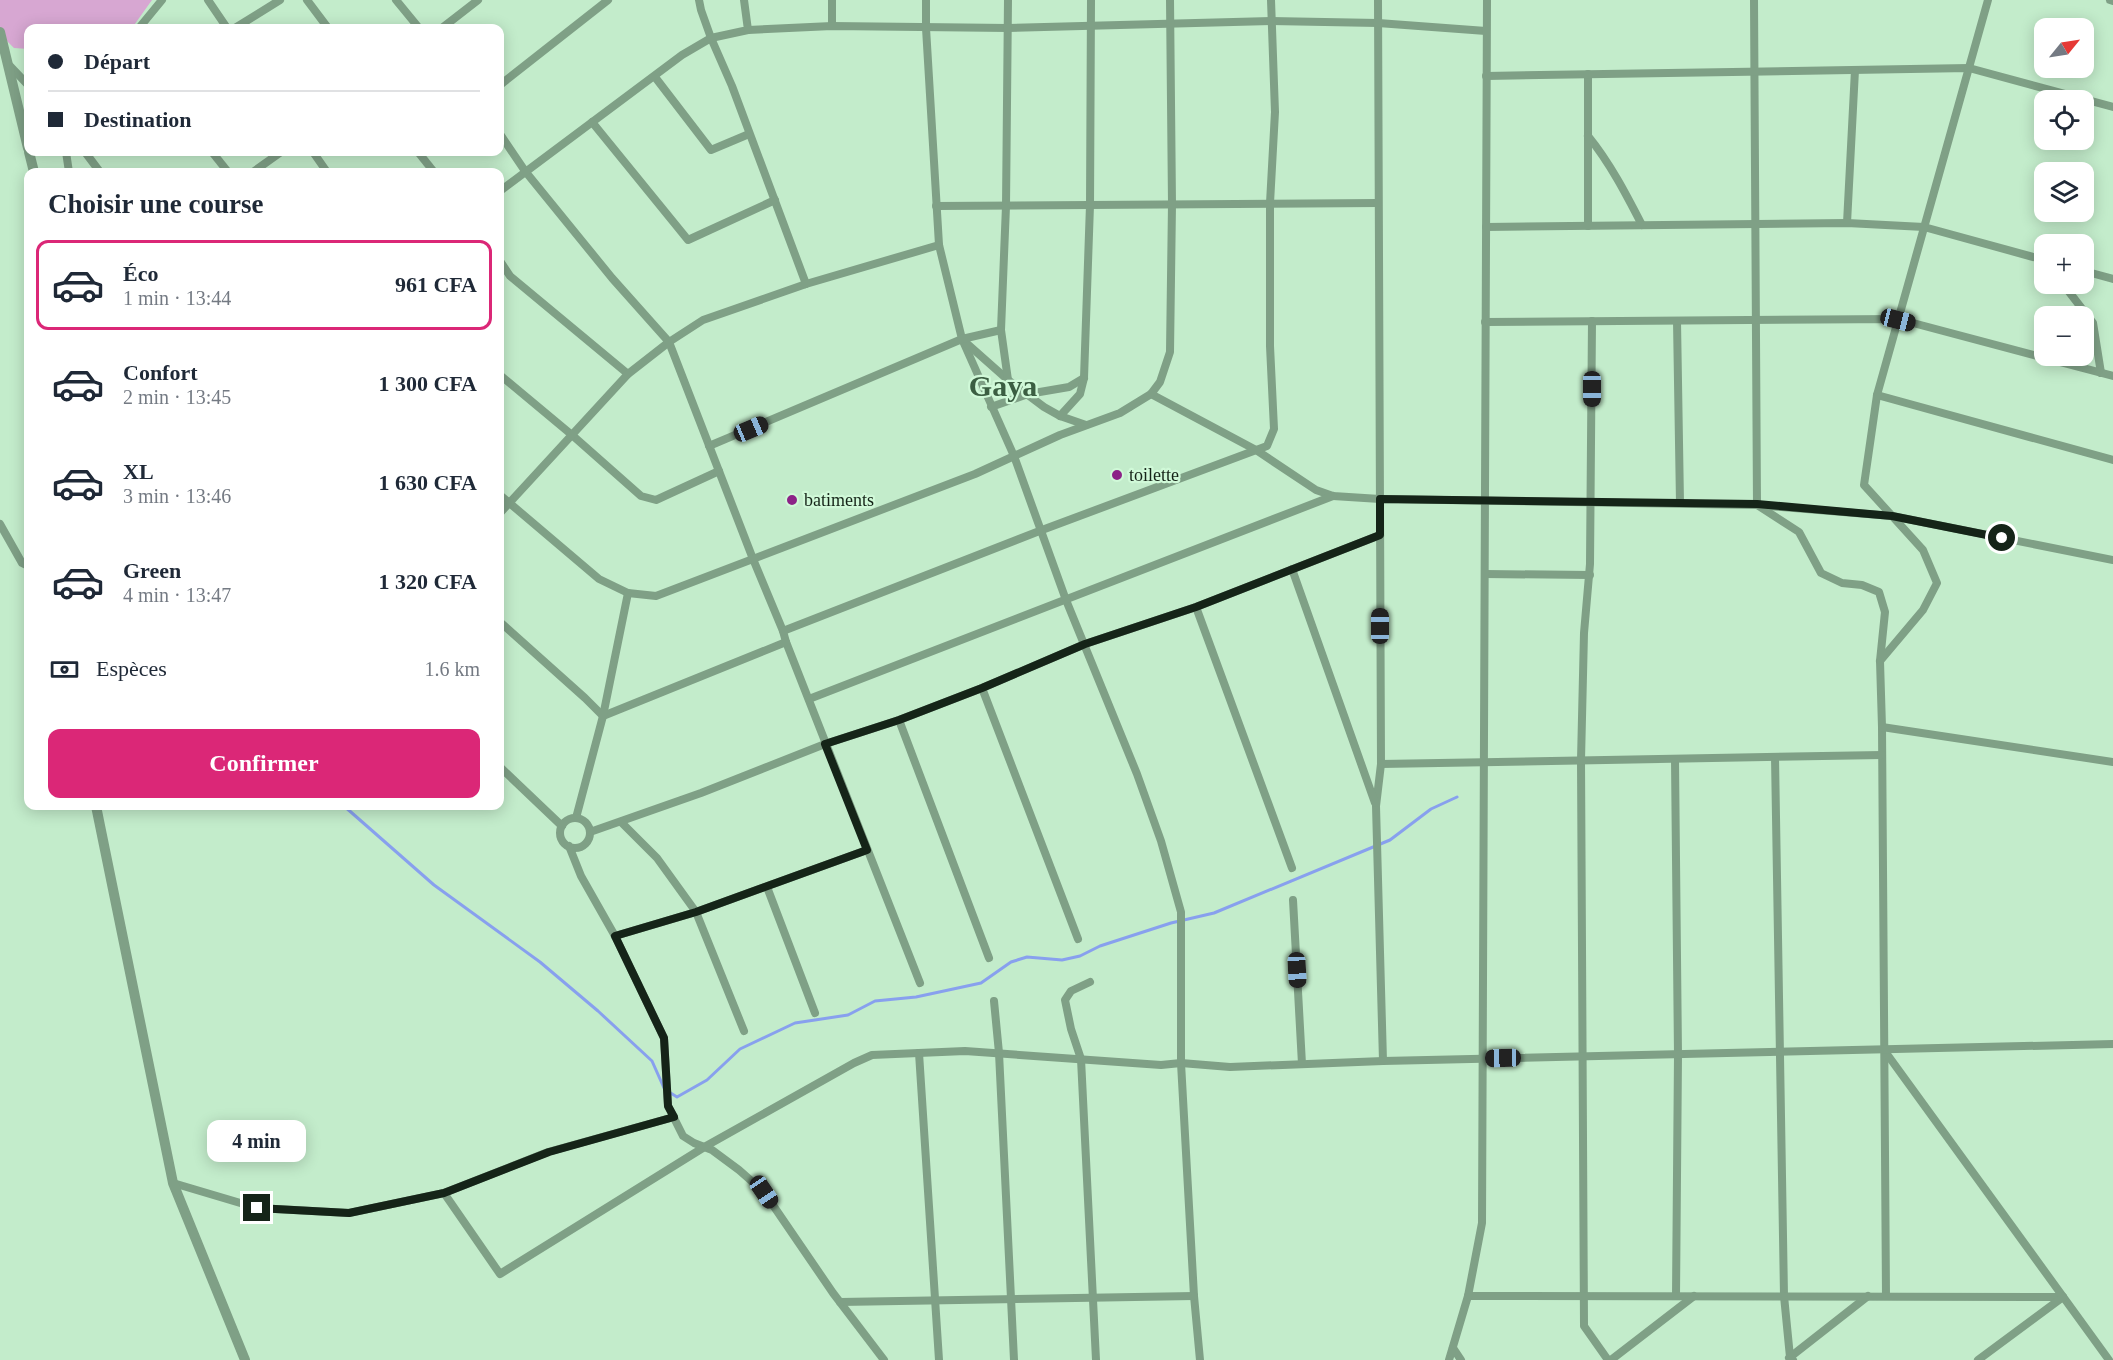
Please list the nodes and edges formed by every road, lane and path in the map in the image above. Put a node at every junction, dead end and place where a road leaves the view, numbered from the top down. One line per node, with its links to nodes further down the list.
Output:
1 (162, 0): 22 (street)
2 (208, 0): 23 (street)
3 (280, 0): 24 (street)
4 (307, 0): 25 (street)
5 (396, 0): 26 (street)
6 (478, 0): 27 (street)
7 (608, 0): 45 (street)
8 (699, 0): 35 (street)
9 (744, 0): 33 (street)
10 (832, 0): 29 (street)
11 (926, 0): 31 (street)
12 (1008, 0): 32 (street)
13 (1091, 0): 30 (street)
14 (1170, 0): 28 (street)
15 (1271, 0): 20 (street)
16 (1378, 0): 21 (street)
17 (1487, 0): 34 (street)
18 (1754, 0): 40 (street)
19 (1988, 0): 38 (street)
20 (1271, 21): 21 (street); 28 (street); 61 (street)
21 (1378, 23): 34 (street); 62 (street)
22 (142, 24)
23 (224, 24)
24 (241, 24)
25 (325, 24)
26 (415, 24)
27 (447, 24)
28 (1170, 24): 30 (street); 63 (street)
29 (832, 26): 31 (street); 33 (street)
30 (1091, 26): 32 (street); 64 (street)
31 (926, 28): 32 (street); 65 (street)
32 (1008, 28): 66 (street)
33 (748, 30): 35 (street)
34 (1486, 31): 42 (street)
35 (711, 38): 43 (street); 49 (street)
36 (1, 40): 37 (street)
37 (10, 66): 44 (street); 48 (street)
38 (1969, 68): 39 (street); 46 (street); 72 (street)
39 (1855, 70): 40 (street); 67 (street)
40 (1754, 71): 41 (street); 68 (street)
41 (1588, 74): 42 (street); 50 (street)
42 (1486, 75): 71 (street)
43 (655, 77): 47 (street); 49 (street)
44 (24, 81)
45 (504, 82)
46 (2113, 107)
47 (592, 122): 58 (street); 60 (street)
48 (24, 128)
49 (749, 134): 60 (street)
50 (1588, 136): 69 (street); 70 (street)
51 (504, 140): 58 (street)
52 (215, 156): 55 (street)
53 (275, 156): 56 (street)
54 (421, 156): 57 (street)
55 (225, 168)
56 (259, 168)
57 (431, 168)
58 (525, 171): 59 (street); 87 (street)
59 (504, 188)
60 (775, 200): 78 (street)
61 (1270, 203): 62 (street); 63 (street); 102 (street)
62 (1378, 203): 108 (street)
63 (1172, 204): 64 (street); 95 (street)
64 (1090, 205): 66 (street); 92 (street)
65 (936, 206): 66 (street); 73 (street)
66 (1006, 206): 85 (street)
67 (1847, 223): 68 (street); 72 (street)
68 (1755, 224): 69 (street); 80 (street)
69 (1641, 225): 70 (street)
70 (1588, 226): 71 (street)
71 (1486, 227): 84 (street)
72 (1924, 227): 74 (street); 81 (street)
73 (939, 245): 78 (street); 86 (street)
74 (2034, 258)
75 (504, 267): 89 (street)
76 (2094, 274): 77 (street)
77 (2113, 279)
78 (806, 284): 87 (street)
79 (2071, 294): 88 (street)
80 (1756, 320): 81 (street); 83 (street); 113 (street)
81 (1898, 320): 88 (street); 96 (street)
82 (1592, 321): 83 (street); 84 (street); 110 (street)
83 (1677, 321): 112 (street)
84 (1485, 322): 109 (street)
85 (1001, 330): 86 (street); 93 (street)
86 (962, 339): 93 (street); 97 (street); 101 (street)
87 (669, 342): 89 (street); 101 (street)
88 (2102, 373): 90 (street)
89 (628, 374): 100 (street)
90 (2113, 376)
91 (504, 378): 100 (street)
92 (1084, 378): 94 (street); 98 (street)
93 (1008, 380): 94 (street)
94 (1028, 394): 97 (street); 98 (street)
95 (1151, 394): 99 (street); 102 (street)
96 (1877, 395): 104 (street); 115 (street)
97 (992, 407): 103 (street)
98 (1060, 416): 99 (street)
99 (1086, 425): 103 (street)
100 (572, 435): 105 (street); 111 (street)
101 (709, 447): 105 (street)
102 (1256, 450): 106 (street); 117 (street)
103 (1014, 456): 117 (street); 119 (street)
104 (2113, 460)
105 (719, 471): 119 (street)
106 (1333, 496): 108 (street); 126 (street)
107 (504, 499): 111 (street)
108 (1380, 499): 109 (street); 118 (street)
109 (1485, 500): 110 (street); 123 (street)
110 (1591, 502): 112 (street); 124 (street)
111 (508, 503): 114 (street); 125 (street)
112 (1680, 503): 113 (street)
113 (1757, 504): 115 (street); 132 (street)
114 (504, 508)
115 (1892, 516): 120 (street); 132 (street)
116 (0, 524): 121 (street)
117 (1042, 530): 126 (street); 129 (street)
118 (1380, 535): 122 (street); 145 (street)
119 (753, 559): 125 (street); 129 (street)
120 (2113, 560)
121 (24, 564)
122 (1292, 569): 127 (street); 147 (street)
123 (1485, 574): 124 (street); 143 (street)
124 (1590, 575): 141 (street)
125 (627, 593): 135 (street)
126 (1066, 600): 131 (street); 134 (street)
127 (1196, 607): 131 (street); 155 (street)
128 (504, 626): 135 (street)
129 (783, 631): 130 (street)
130 (786, 642): 134 (street); 135 (street)
131 (1085, 644): 133 (street); 177 (street)
132 (1880, 660): 137 (street)
133 (982, 688): 136 (street); 160 (street)
134 (809, 699): 138 (street)
135 (603, 716): 149 (street)
136 (899, 720): 138 (street); 161 (street)
137 (1882, 727): 139 (street); 144 (street)
138 (825, 744): 150 (street); 154 (street)
139 (1882, 755): 140 (street); 168 (street)
140 (1775, 757): 142 (street); 169 (street)
141 (1581, 760): 142 (street); 143 (street); 173 (street)
142 (1675, 760): 172 (street)
143 (1484, 762): 145 (street); 175 (street)
144 (2113, 762)
145 (1381, 764): 147 (street)
146 (504, 770): 151 (street)
147 (1376, 806): 176 (street)
148 (97, 810): 181 (street)
149 (576, 818): 151 (street); 152 (street)
150 (621, 822): 152 (street); 158 (street)
151 (561, 826): 153 (street)
152 (590, 832): 153 (street)
153 (569, 846): 159 (street)
154 (867, 850): 156 (street); 163 (street)
155 (1292, 868)
156 (766, 887): 158 (street); 165 (street)
157 (1293, 900): 178 (street)
158 (696, 912): 159 (street); 166 (street)
159 (615, 936): 179 (street)
160 (1078, 939)
161 (989, 958)
162 (1090, 982): 174 (street)
163 (920, 983)
164 (994, 1000): 171 (street)
165 (816, 1013)
166 (744, 1031)
167 (2113, 1044): 168 (street)
168 (1884, 1050): 169 (street); 190 (street); 192 (street)
169 (1780, 1052): 172 (street); 188 (street)
170 (919, 1053): 171 (street); 180 (street); 194 (street)
171 (999, 1053): 174 (street); 193 (street)
172 (1678, 1055): 173 (street); 186 (street)
173 (1583, 1057): 175 (street); 185 (street)
174 (1081, 1059): 177 (street); 191 (street)
175 (1483, 1059): 176 (street); 184 (street)
176 (1383, 1061): 178 (street)
177 (1181, 1062): 178 (street); 183 (street)
178 (1302, 1064)
179 (674, 1117): 180 (street); 182 (street)
180 (706, 1146): 182 (street); 195 (street)
181 (173, 1183): 182 (street); 198 (street)
182 (444, 1193)
183 (1194, 1296): 191 (street); 203 (street)
184 (1468, 1296): 185 (street); 196 (street)
185 (1584, 1296): 186 (street); 206 (street)
186 (1676, 1296): 187 (street)
187 (1694, 1296): 188 (street); 206 (street)
188 (1784, 1296): 189 (street); 197 (street)
189 (1868, 1296): 190 (street); 197 (street)
190 (1886, 1296): 192 (street)
191 (1093, 1297): 193 (street); 202 (street)
192 (2063, 1297): 207 (street); 208 (street)
193 (1011, 1299): 194 (street); 201 (street)
194 (935, 1300): 195 (street); 200 (street)
195 (840, 1302): 199 (street)
196 (1453, 1348): 204 (street); 205 (street)
197 (1790, 1359)
198 (245, 1360)
199 (884, 1360)
200 (939, 1360)
201 (1014, 1360)
202 (1096, 1360)
203 (1200, 1360)
204 (1449, 1360)
205 (1461, 1360)
206 (1610, 1360)
207 (1978, 1360)
208 (2109, 1360)

